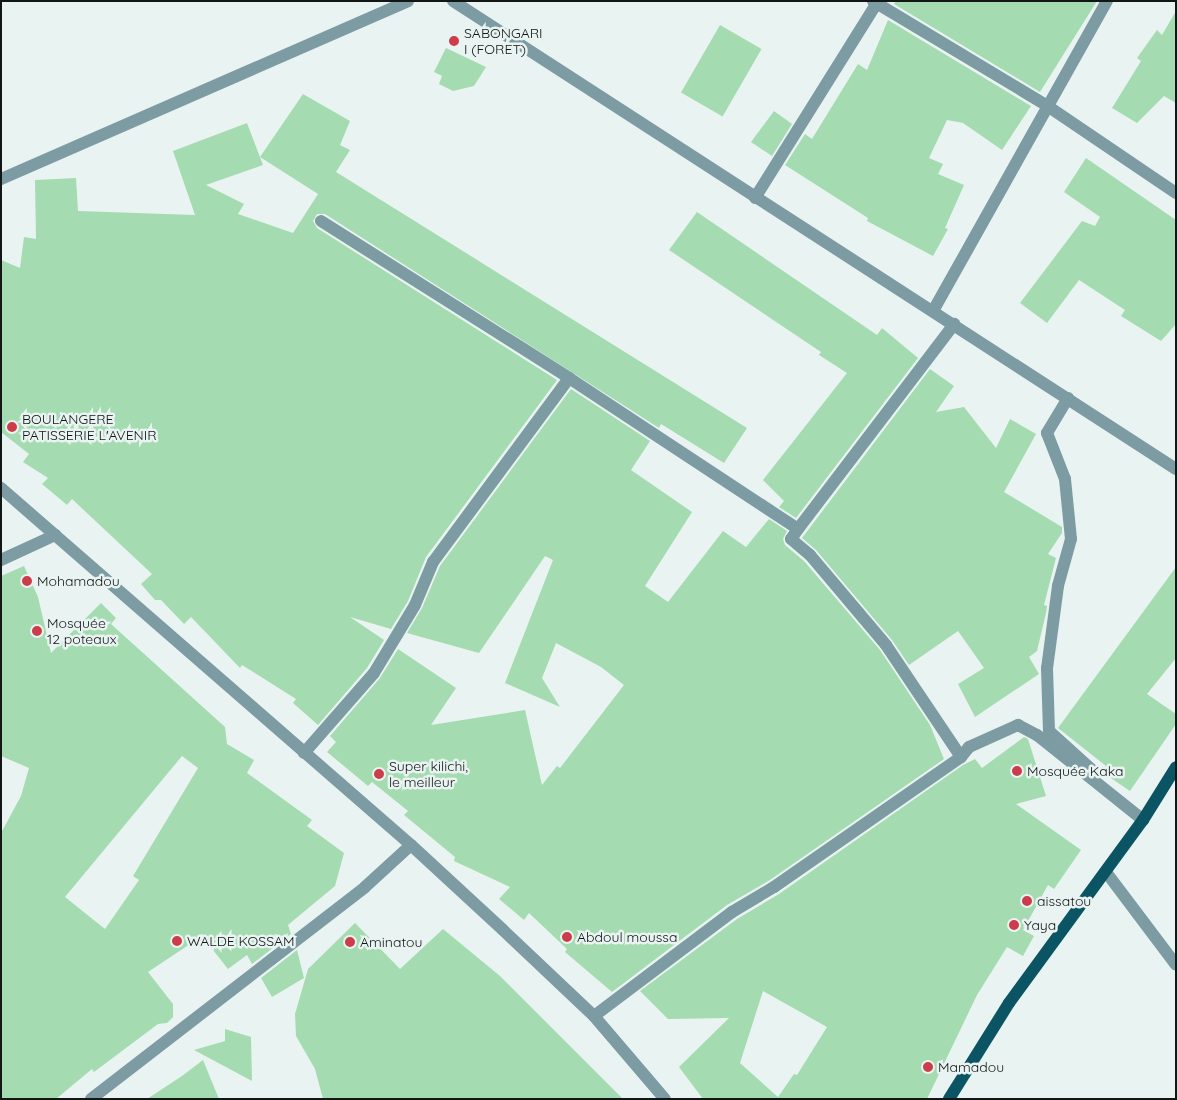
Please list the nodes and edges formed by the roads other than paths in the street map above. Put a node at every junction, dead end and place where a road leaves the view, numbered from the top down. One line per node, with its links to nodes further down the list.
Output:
1 (408, 1): 6 (street)
2 (453, 1): 8 (street)
3 (1108, 1): 5 (street)
4 (876, 2): 5 (street); 8 (street)
5 (1046, 105): 7 (street); 10 (street)
6 (1, 180)
7 (1176, 193)
8 (754, 198): 10 (street)
9 (321, 221): 12 (street)
10 (933, 310): 11 (street)
11 (954, 324): 13 (street); 16 (street)
12 (569, 378): 16 (street); 19 (street)
13 (1068, 398): 14 (street); 22 (street)
14 (1176, 469)
15 (1, 488): 17 (street)
16 (798, 529): 20 (street)
17 (55, 535): 18 (street); 19 (street)
18 (1, 560)
19 (304, 753): 24 (street)
20 (961, 757): 22 (street); 27 (street)
21 (1176, 767): 23 (main road)
22 (1110, 792): 23 (street)
23 (1143, 820): 25 (main road)
24 (411, 845): 27 (street); 28 (street)
25 (1106, 872): 26 (street); 30 (main road)
26 (1176, 965)
27 (594, 1016): 29 (street)
28 (91, 1099)
29 (665, 1099)
30 (949, 1099)

